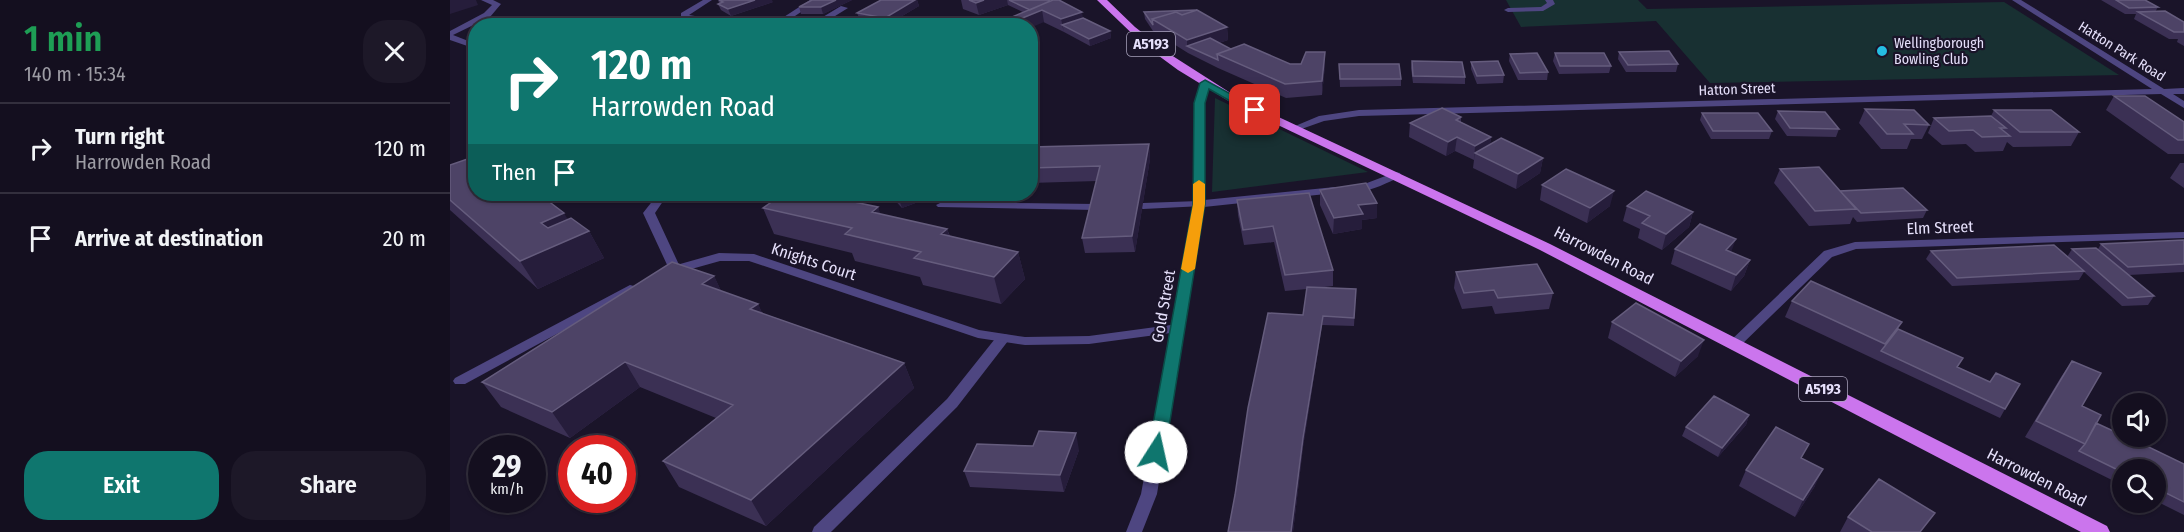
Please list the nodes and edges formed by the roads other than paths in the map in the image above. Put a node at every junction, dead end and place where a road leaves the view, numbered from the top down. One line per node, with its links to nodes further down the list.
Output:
1 (485, 0): 9 (street)
2 (708, 0): 10 (street)
3 (815, 0): 11 (street)
4 (1102, 0): 16 (main road, Harrowden Road / A5193)
5 (1549, 0): 8 (street)
6 (2016, 0): 17 (street, Hatton Park Road)
7 (844, 8): 12 (street)
8 (1508, 10)
9 (481, 18)
10 (691, 18)
11 (787, 18)
12 (826, 18)
13 (468, 25): 14 (street)
14 (450, 35): 15 (street)
15 (468, 43)
16 (1205, 83): 20 (main road, Harrowden Road / A5193); 23 (street, Gold Street)
17 (2162, 91): 18 (street, Hatton Street); 19 (street, Hatton Park Road); 20 (street, Hatton Street)
18 (2184, 91)
19 (2184, 105)
20 (1293, 129): 21 (main road, Harrowden Road / A5193)
21 (1396, 176): 23 (street); 33 (main road, Harrowden Road / A5193)
22 (658, 201): 28 (street)
23 (1199, 204): 25 (street); 31 (street, Gold Street)
24 (942, 205): 26 (street)
25 (1143, 206)
26 (1096, 207)
27 (2184, 235): 33 (street, Elm Street)
28 (675, 269): 29 (street, Knights Court); 32 (street, Knights Court)
29 (659, 275)
30 (640, 284): 34 (street)
31 (1178, 328): 32 (street, Knights Court); 37 (street, Gold Street)
32 (1003, 338): 36 (street)
33 (1734, 344): 35 (main road, Harrowden Road / A5193)
34 (460, 381)
35 (2095, 531)
36 (820, 532)
37 (1134, 532)

